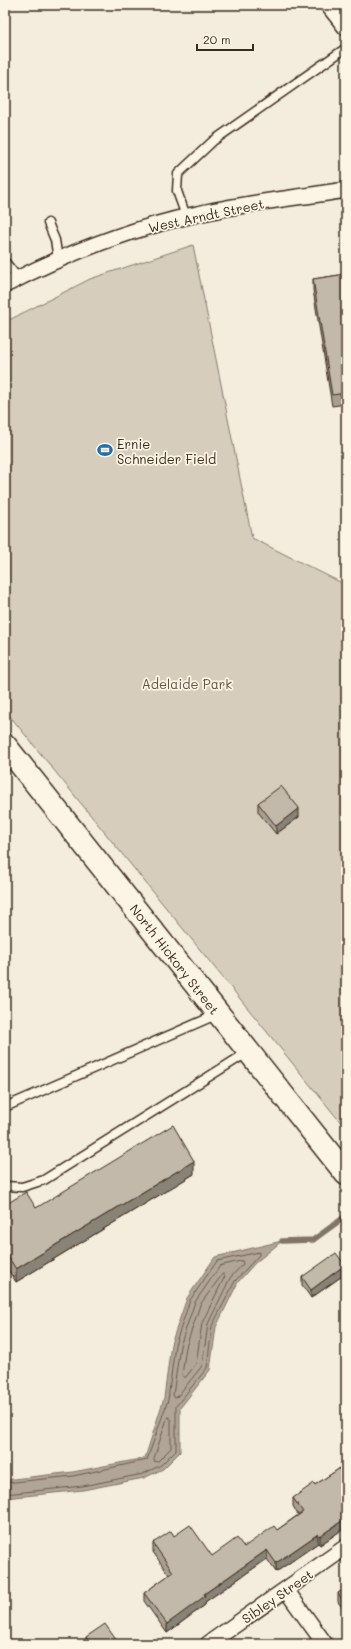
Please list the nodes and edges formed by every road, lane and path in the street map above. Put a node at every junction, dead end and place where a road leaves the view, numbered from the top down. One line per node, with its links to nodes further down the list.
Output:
1 (328, 5): 2 (street)
2 (346, 28)
3 (346, 48): 5 (lane)
4 (346, 190): 5 (street, West Arndt Street)
5 (186, 216): 7 (street, West Arndt Street)
6 (48, 223): 7 (lane)
7 (58, 258): 9 (street, West Arndt Street)
8 (5, 262): 9 (lane)
9 (12, 281)
10 (5, 745): 11 (street, North Hickory Street)
11 (219, 1014): 12 (street, North Hickory Street); 13 (lane)
12 (249, 1052): 14 (street, North Hickory Street); 15 (lane)
13 (5, 1107)
14 (346, 1174)
15 (5, 1186)
16 (346, 1547): 17 (street, Sibley Street)
17 (286, 1590): 18 (street, Sibley Street); 19 (street)
18 (208, 1644)
19 (325, 1644)

